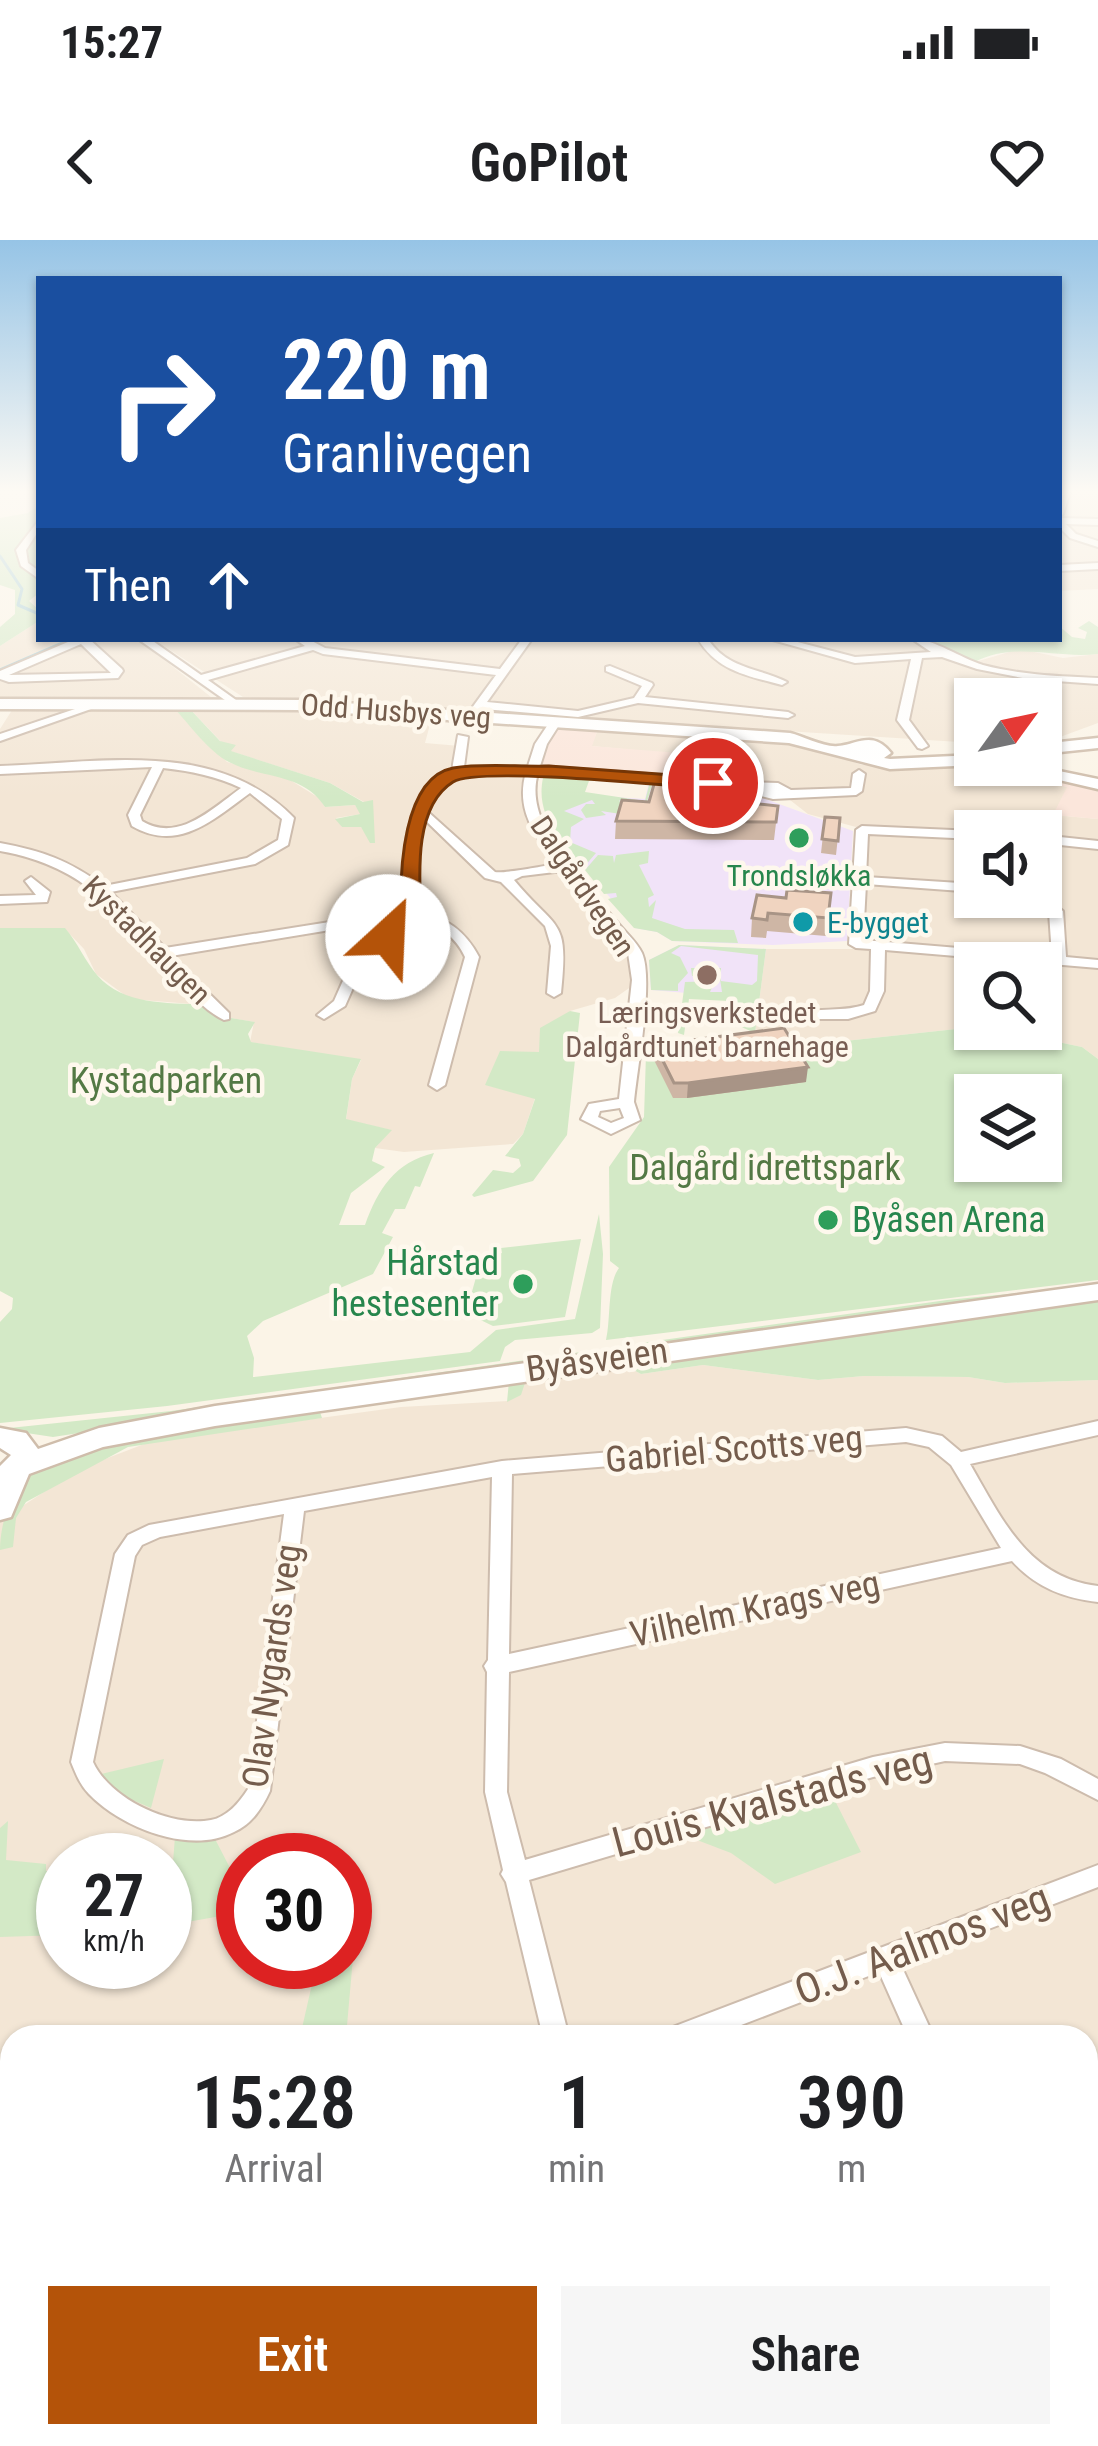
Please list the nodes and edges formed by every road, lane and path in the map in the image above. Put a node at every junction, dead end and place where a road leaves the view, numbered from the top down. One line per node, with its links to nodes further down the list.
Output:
1 (78, 642): 14 (street)
2 (85, 642): 14 (street)
3 (147, 642): 15 (street)
4 (305, 642): 9 (street)
5 (525, 642): 13 (street)
6 (704, 642): 17 (street)
7 (786, 642): 11 (street)
8 (922, 642): 10 (street)
9 (313, 647): 13 (street); 15 (street)
10 (941, 654): 11 (street); 16 (street)
11 (917, 657): 28 (street)
12 (610, 669): 18 (street)
13 (501, 672): 22 (street)
14 (0, 675)
15 (200, 679): 19 (street)
16 (1098, 681)
17 (782, 682)
18 (638, 700): 22 (street); 23 (street)
19 (232, 702): 20 (street, Odd Husbys veg); 22 (street, Odd Husbys veg)
20 (0, 704)
21 (85, 709): 26 (street)
22 (476, 711): 24 (street, Odd Husbys veg)
23 (788, 715)
24 (548, 721): 31 (street, Odd Husbys veg); 35 (street, Dalgårdvegen)
25 (462, 737): 36 (street)
26 (0, 738)
27 (1098, 743): 30 (street)
28 (922, 746): 29 (street); 31 (street)
29 (954, 747)
30 (1062, 747)
31 (865, 755): 32 (street, Odd Husbys veg); 39 (street)
32 (954, 761)
33 (159, 765): 34 (street); 41 (street); 41 (street)
34 (0, 770)
35 (532, 771): 36 (street); 38 (street); 47 (street, Dalgårdvegen)
36 (458, 772): 42 (street)
37 (1062, 777): 40 (street)
38 (691, 782)
39 (713, 783)
40 (1098, 784)
41 (248, 789): 52 (street)
42 (420, 814): 48 (street); 54 (street)
43 (954, 834): 49 (street)
44 (1062, 841): 45 (street)
45 (1098, 845)
46 (0, 847): 52 (street, Kystadhaugen)
47 (566, 867): 48 (street); 65 (street, Dalgårdvegen)
48 (506, 879): 60 (street)
49 (858, 880): 51 (street); 55 (street)
50 (31, 881): 53 (street)
51 (954, 886)
52 (102, 890): 57 (street, Kystadhaugen)
53 (0, 900)
54 (411, 914): 57 (street); 61 (street); 64 (street)
55 (878, 946): 56 (street); 63 (street)
56 (954, 951)
57 (162, 953): 62 (street, Kystadhaugen)
58 (1062, 959): 59 (street)
59 (1095, 967)
60 (554, 993)
61 (324, 1015)
62 (224, 1016)
63 (798, 1016)
64 (437, 1085)
65 (626, 1102)
66 (1098, 1292): 68 (street, Byåsveien)
67 (1098, 1428): 69 (street)
68 (12, 1459): 72 (street)
69 (958, 1460): 70 (street, Gabriel Scotts veg); 73 (street)
70 (502, 1468): 71 (street, Olav Nygards veg); 75 (street)
71 (295, 1504): 71 (street, Olav Nygards veg)
72 (0, 1510)
73 (1014, 1553): 74 (street); 75 (street, Vilhelm Krags veg)
74 (1098, 1594)
75 (495, 1666): 77 (street)
76 (1098, 1790): 77 (street, Louis Kvalstads veg)
77 (514, 1874): 80 (street)
78 (1098, 1876): 79 (street, O.J. Aalmos veg)
79 (887, 1961): 81 (street, O.J. Aalmos veg); 82 (street)
80 (553, 2025)
81 (712, 2025)
82 (916, 2025)

